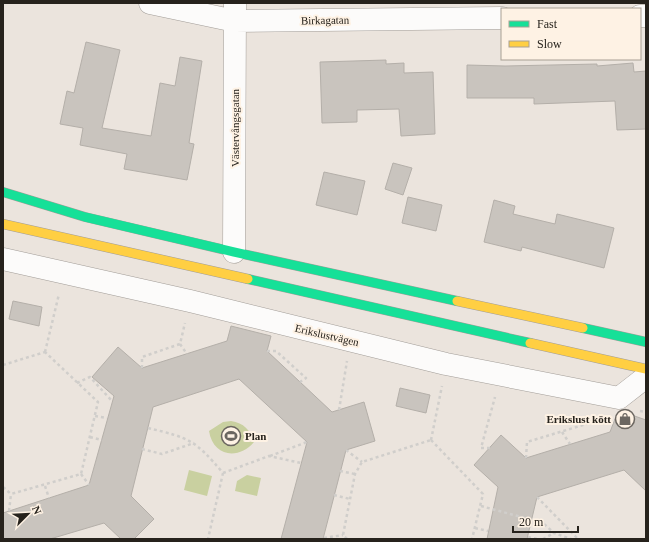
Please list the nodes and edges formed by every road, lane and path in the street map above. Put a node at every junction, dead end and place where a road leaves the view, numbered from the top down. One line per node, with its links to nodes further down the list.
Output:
1 (150, 3): 2 (street, Birkagatan)
2 (235, 12): 3 (street, Birkagatan); 6 (street, Västervångsgatan)
3 (501, 18)
4 (3, 192): 6 (street)
5 (3, 224): 18 (street)
6 (234, 252): 10 (street)
7 (3, 259): 8 (street, Erikslustvägen)
8 (63, 274): 9 (street, Erikslustvägen); 13 (path)
9 (190, 301): 11 (path); 15 (street, Erikslustvägen)
10 (646, 342)
11 (180, 344): 14 (path); 17 (path)
12 (267, 351): 21 (path)
13 (45, 352): 16 (path); 22 (path)
14 (187, 354)
15 (446, 364): 19 (street, Erikslustvägen); 33 (path)
16 (3, 365)
17 (142, 368)
18 (646, 369)
19 (500, 375): 24 (street, Erikslustvägen); 37 (path)
20 (646, 377): 24 (street, Erikslustvägen)
21 (300, 382)
22 (77, 383): 25 (path); 27 (path)
23 (341, 386): 26 (path)
24 (606, 395): 30 (path)
25 (112, 401)
26 (339, 410)
27 (95, 416): 28 (path); 31 (path)
28 (107, 418)
29 (148, 428): 35 (path)
30 (562, 432): 36 (path); 41 (path)
31 (90, 437): 32 (path); 46 (path)
32 (102, 440)
33 (431, 440): 42 (path); 56 (path)
34 (307, 442): 40 (path)
35 (195, 443): 38 (path); 45 (path)
36 (570, 444)
37 (490, 448)
38 (142, 449)
39 (346, 450): 42 (path)
40 (270, 456): 43 (path); 45 (path)
41 (526, 458)
42 (362, 462): 47 (path)
43 (301, 463)
44 (340, 471): 47 (path)
45 (223, 473): 64 (path)
46 (81, 474): 48 (path); 49 (path)
47 (354, 474): 55 (path)
48 (89, 485)
49 (45, 486): 51 (path); 54 (path)
50 (3, 488): 51 (path)
51 (11, 494): 57 (path)
52 (334, 495): 55 (path)
53 (537, 497): 70 (path)
54 (49, 498)
55 (350, 499): 61 (path)
56 (481, 506): 58 (path); 60 (path)
57 (9, 511)
58 (475, 528): 59 (path); 66 (path)
59 (488, 531)
60 (554, 533): 68 (path); 69 (path)
61 (344, 535): 63 (path); 65 (path)
62 (528, 537): 67 (path)
63 (324, 538)
64 (208, 539)
65 (347, 539)
66 (472, 539)
67 (537, 539)
68 (543, 539)
69 (571, 539)
70 (578, 539)

